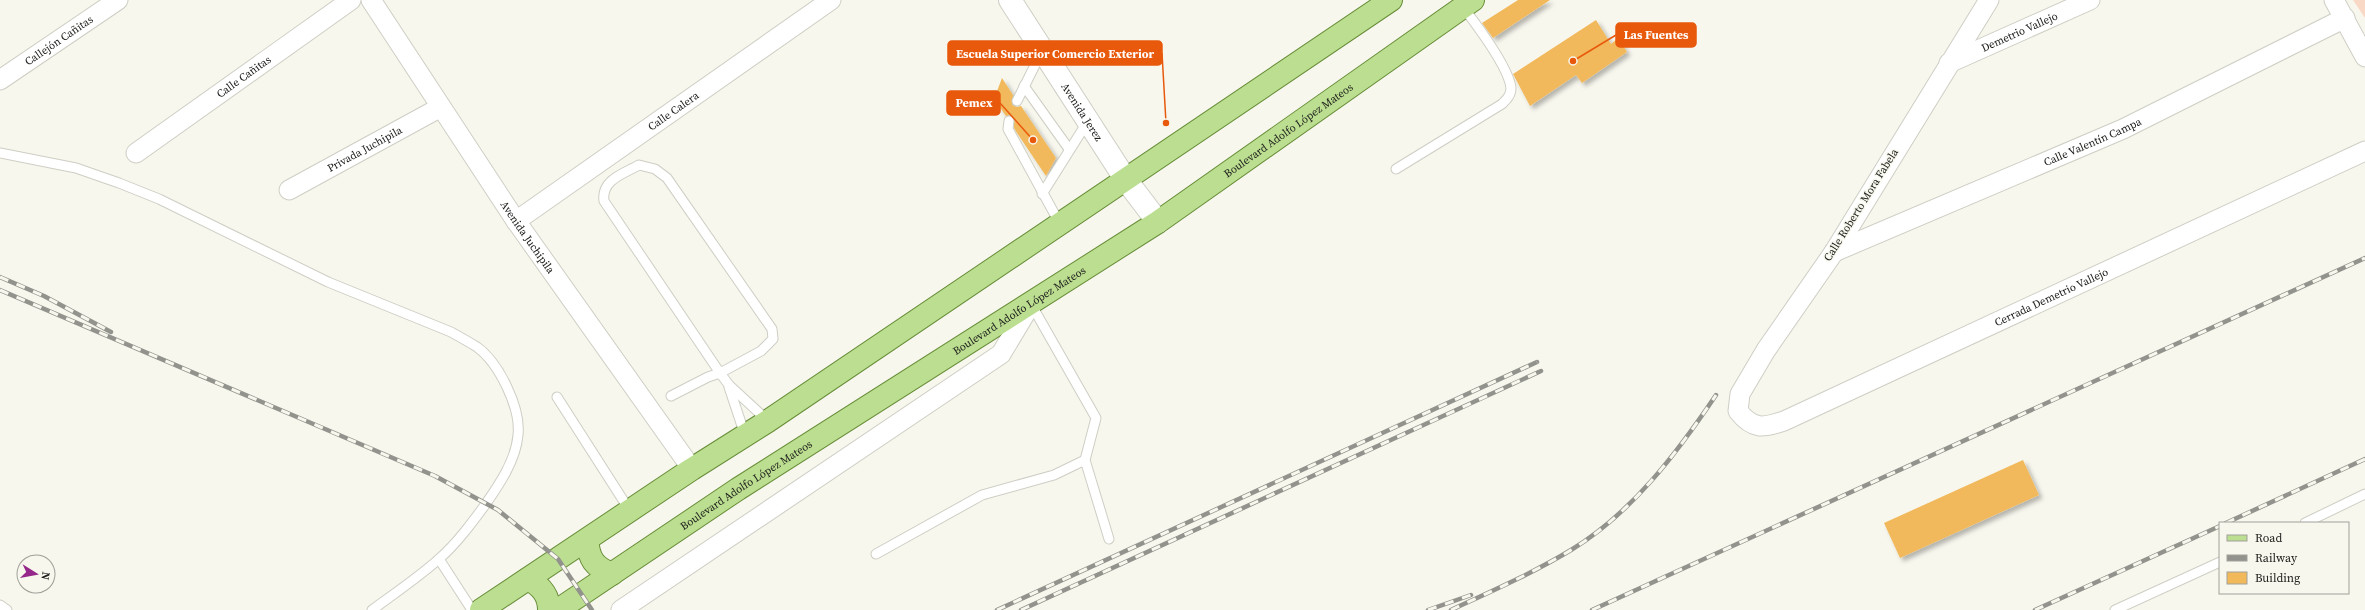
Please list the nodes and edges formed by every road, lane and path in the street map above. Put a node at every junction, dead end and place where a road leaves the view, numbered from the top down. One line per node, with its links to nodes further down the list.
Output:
1 (118, 0): 15 (street, Callejón Cañitas)
2 (351, 0): 24 (street, Calle Cañitas)
3 (371, 0): 18 (street, Avenida Juchipila)
4 (831, 0): 29 (street, Calle Calera)
5 (1010, 0): 12 (street, Avenida Jerez)
6 (1989, 0): 14 (street, Calle Roberto Mora Fabela)
7 (2090, 0): 14 (street, Demetrio Vallejo)
8 (2334, 0): 11 (street)
9 (1384, 2): 26 (main road)
10 (1468, 3): 25 (lane); 30 (main road, Boulevard Adolfo López Mateos)
11 (2345, 18): 13 (street); 32 (street, Calle Valentín Campa)
12 (1043, 50): 16 (lane); 20 (street, Avenida Jerez)
13 (2365, 57)
14 (1949, 63): 32 (street, Calle Roberto Mora Fabela)
15 (0, 80)
16 (1024, 86): 17 (lane); 21 (lane)
17 (1017, 101)
18 (441, 107): 27 (street, Privada Juchipila); 29 (street, Avenida Juchipila)
19 (1009, 121): 28 (lane)
20 (1088, 121): 21 (lane); 26 (street, Avenida Jerez)
21 (1069, 149): 28 (lane)
22 (2365, 151): 38 (street, Cerrada Demetrio Vallejo)
23 (0, 153): 49 (lane)
24 (136, 153)
25 (1396, 169)
26 (1126, 180): 30 (street, Avenida Jerez); 31 (main road)
27 (289, 190)
28 (1042, 194): 31 (lane)
29 (516, 221): 42 (street, Avenida Juchipila)
30 (1158, 222): 33 (main road, Boulevard Adolfo López Mateos)
31 (1060, 224): 39 (main road)
32 (1834, 252): 38 (street, Calle Roberto Mora Fabela)
33 (1031, 304): 41 (lane); 51 (main road, Boulevard Adolfo López Mateos); 60 (street)
34 (720, 373): 34 (lane); 35 (lane); 36 (lane)
35 (729, 385): 39 (lane); 40 (lane)
36 (671, 396)
37 (557, 398): 44 (lane)
38 (1738, 411)
39 (768, 421): 40 (main road)
40 (745, 435): 42 (main road)
41 (1086, 460): 46 (lane); 48 (lane)
42 (692, 469): 44 (main road)
43 (2365, 494): 45 (lane)
44 (630, 511): 47 (main road)
45 (2307, 522)
46 (1109, 539)
47 (587, 540): 51 (main road); 52 (main road)
48 (876, 554)
49 (439, 559): 55 (lane); 56 (lane)
50 (2219, 562): 61 (lane)
51 (612, 574): 59 (main road, Boulevard Adolfo López Mateos)
52 (528, 579): 57 (main road); 58 (main road)
53 (0, 604): 54 (lane)
54 (7, 610)
55 (372, 610)
56 (472, 610)
57 (481, 610)
58 (549, 610)
59 (558, 610)
60 (621, 610)
61 (2115, 610)

